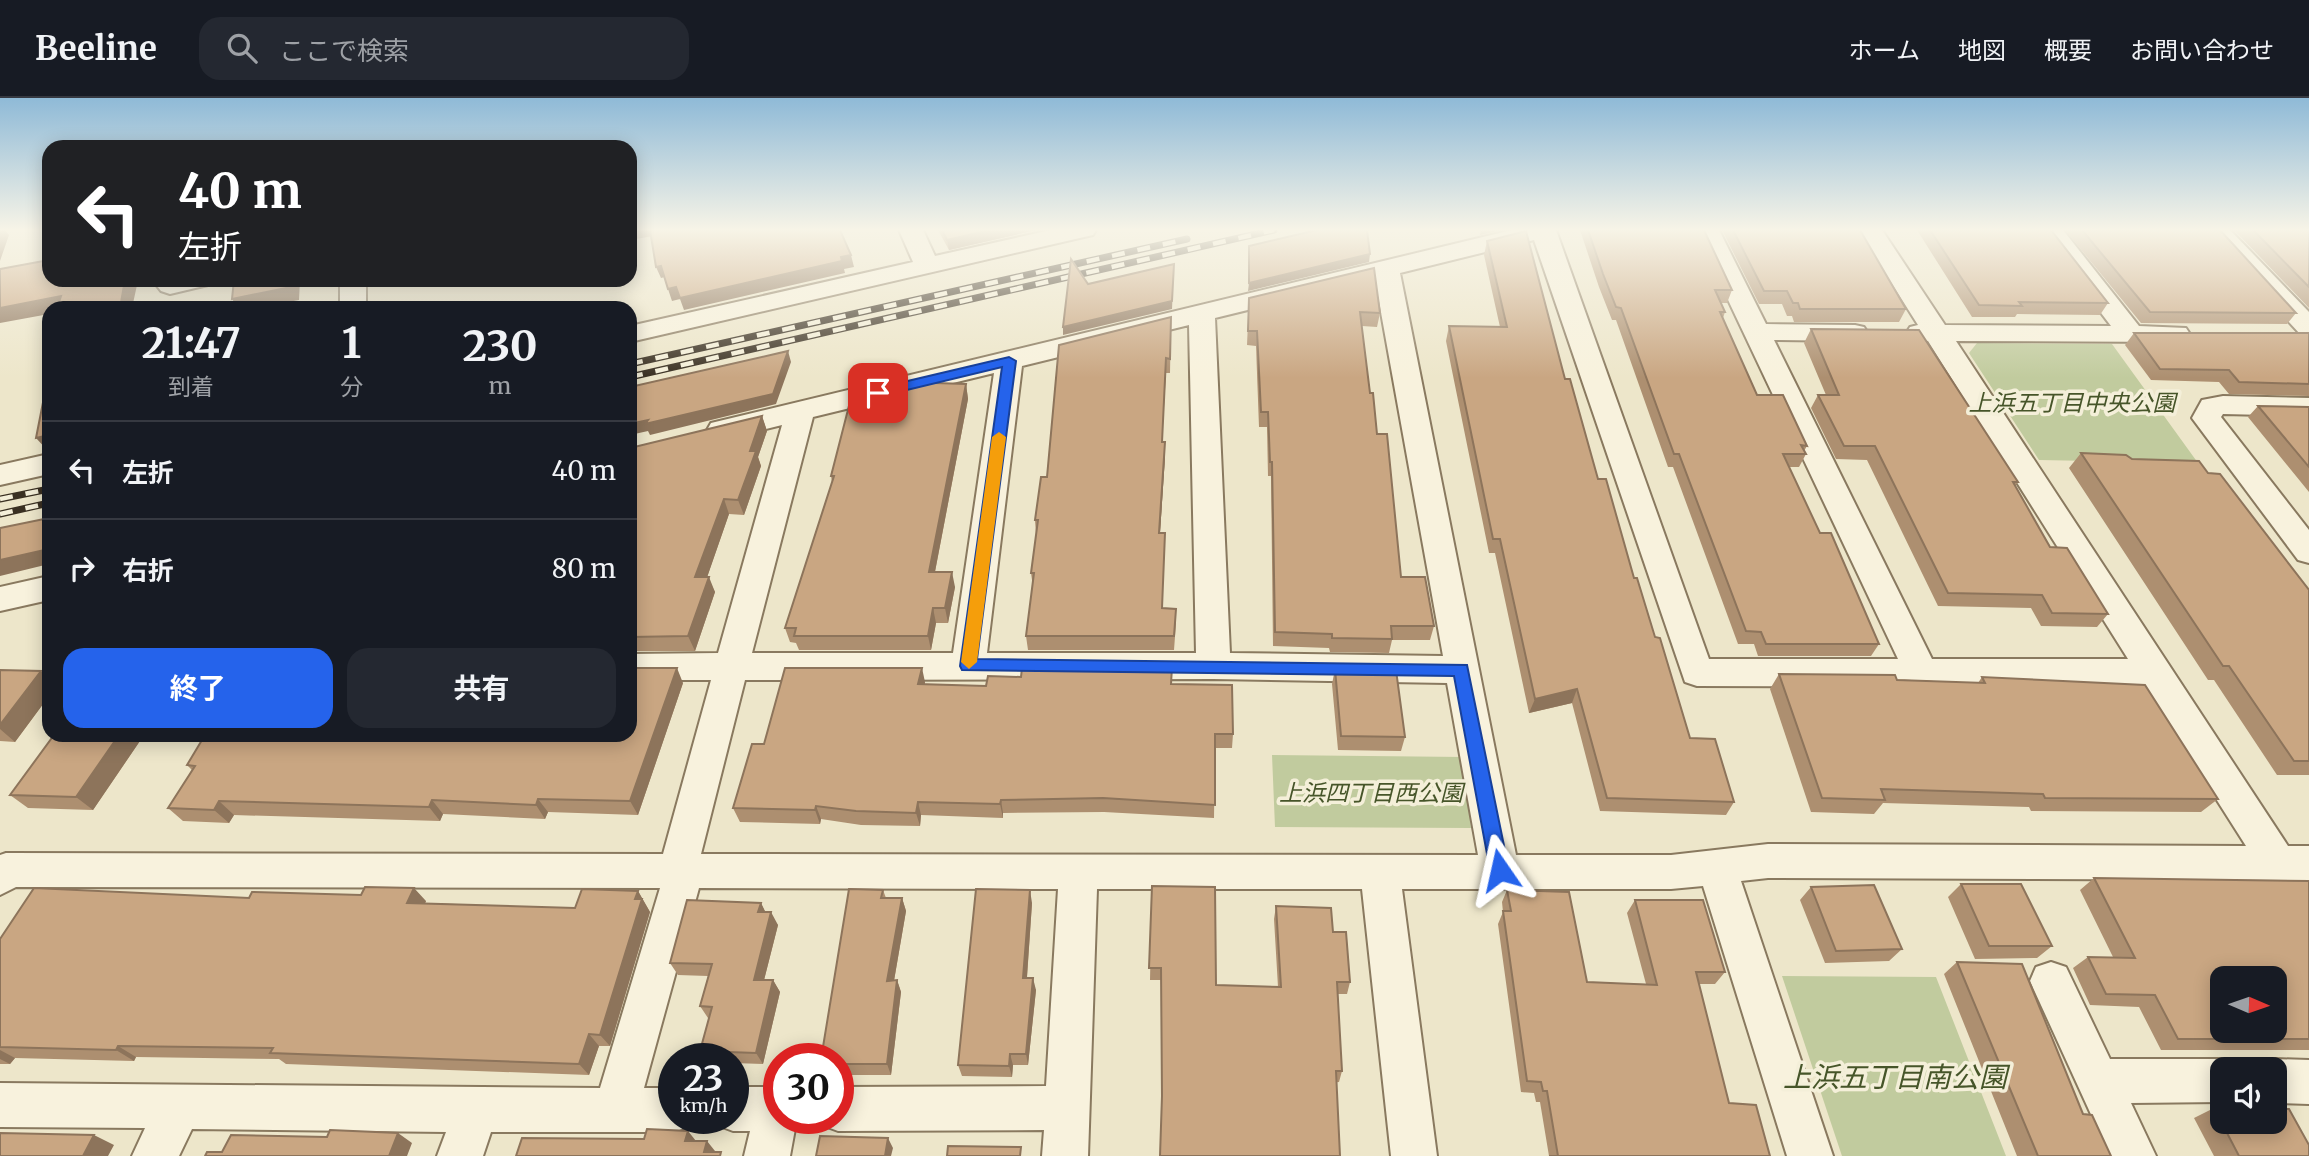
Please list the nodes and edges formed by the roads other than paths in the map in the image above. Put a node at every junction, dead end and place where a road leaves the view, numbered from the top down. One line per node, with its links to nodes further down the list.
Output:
1 (872, 279): 11 (street)
2 (1339, 279): 9 (street)
3 (1388, 279): 31 (street)
4 (1560, 279): 32 (street)
5 (1731, 279): 12 (street)
6 (1902, 279): 13 (street)
7 (2089, 279): 14 (street)
8 (2263, 279): 10 (street)
9 (1202, 313): 18 (street); 28 (street)
10 (2309, 328)
11 (637, 332)
12 (1756, 332): 13 (street); 32 (street)
13 (1937, 333): 14 (street); 33 (street)
14 (2132, 334): 15 (street)
15 (2200, 334)
16 (2282, 335): 17 (street)
17 (2309, 335)
18 (1009, 361): 20 (street); 27 (street)
19 (2309, 407): 24 (street)
20 (800, 412): 21 (street); 30 (street)
21 (695, 436)
22 (42, 466): 23 (street)
23 (0, 475)
24 (2309, 552)
25 (42, 590): 26 (street)
26 (0, 599)
27 (968, 666): 28 (street); 30 (street)
28 (1213, 666): 31 (street)
29 (637, 667): 30 (street)
30 (730, 668): 37 (street)
31 (1461, 670): 36 (street)
32 (1921, 672): 33 (street)
33 (2156, 673): 34 (street)
34 (2293, 862): 35 (street)
35 (1717, 867): 36 (street); 59 (street)
36 (1500, 870): 39 (street)
37 (680, 871): 38 (street); 40 (street); 50 (street)
38 (1078, 871): 39 (street); 48 (street)
39 (1380, 872): 58 (street)
40 (0, 878)
41 (2051, 981): 42 (street)
42 (2097, 1081): 43 (street); 60 (street)
43 (2210, 1081)
44 (2287, 1081): 45 (street)
45 (2309, 1082)
46 (0, 1105): 47 (street)
47 (179, 1108): 52 (street); 54 (street)
48 (1067, 1108): 49 (street); 57 (street)
49 (854, 1109)
50 (616, 1110): 51 (street); 52 (street)
51 (658, 1110)
52 (476, 1111): 55 (street)
53 (772, 1134): 56 (street)
54 (155, 1156)
55 (460, 1156)
56 (767, 1156)
57 (1065, 1156)
58 (1414, 1156)
59 (1810, 1156)
60 (2133, 1156)

